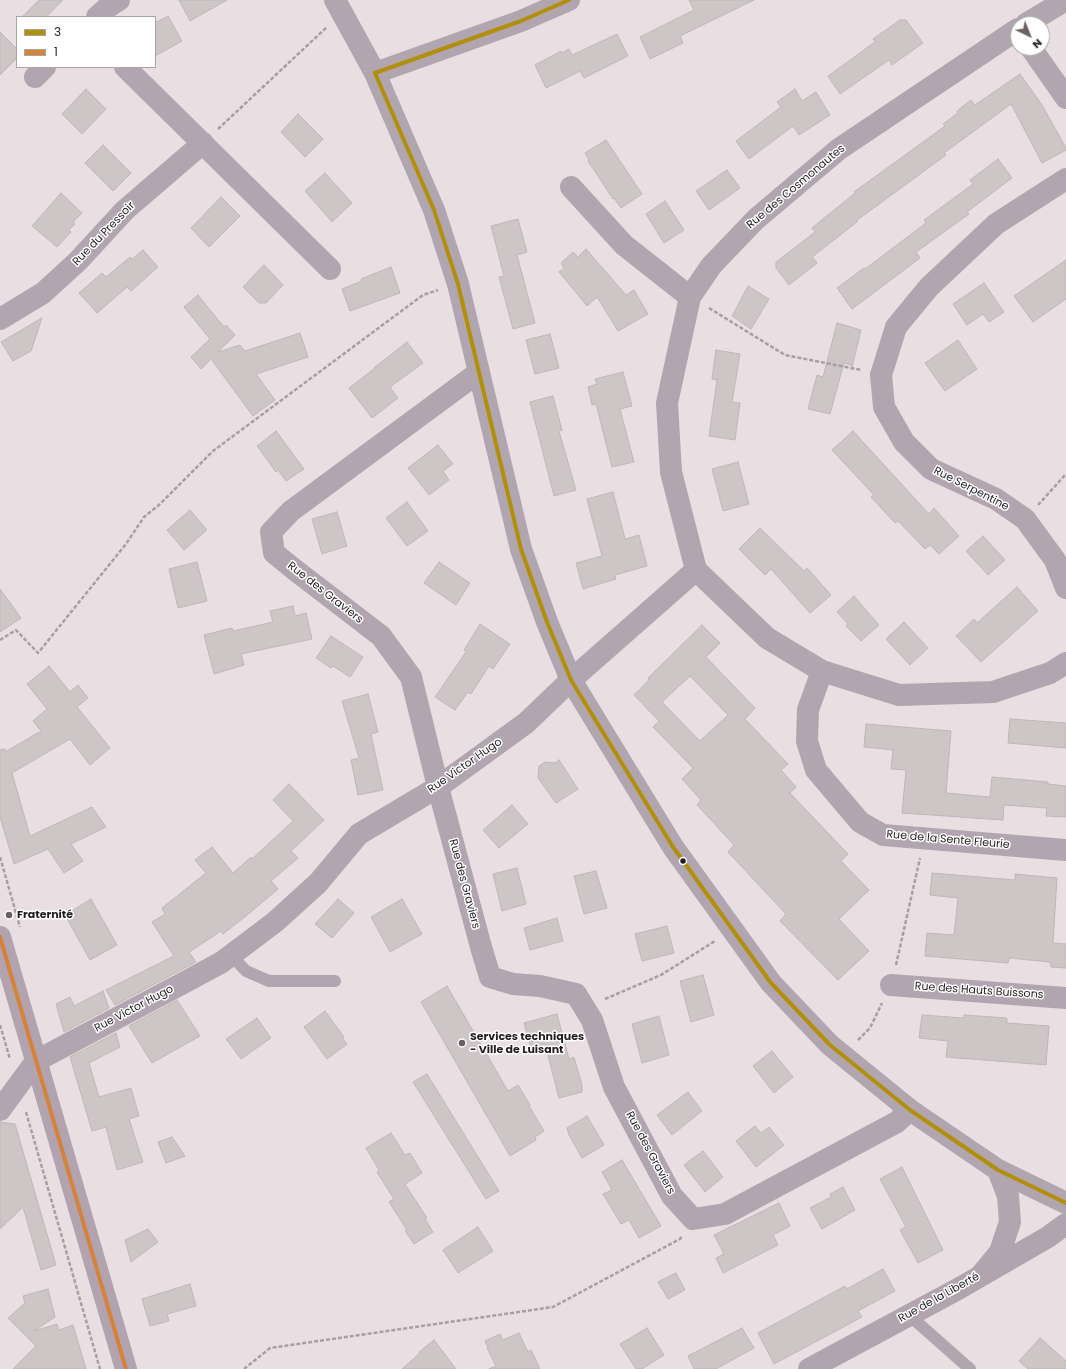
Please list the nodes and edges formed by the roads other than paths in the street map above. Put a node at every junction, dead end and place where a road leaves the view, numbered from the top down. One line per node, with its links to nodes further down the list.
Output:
1 (569, 0): 8 (street)
2 (1066, 0): 4 (street)
3 (339, 6): 8 (street)
4 (1039, 16)
5 (1010, 34): 14 (street, Rue des Cosmonautes)
6 (1037, 56): 9 (street)
7 (126, 68): 10 (street)
8 (374, 73): 16 (street)
9 (1066, 98)
10 (202, 142): 13 (street); 15 (street, Rue du Pressoir)
11 (1066, 180): 18 (street, Rue Serpentine)
12 (571, 187): 14 (street)
13 (330, 268)
14 (690, 297): 17 (street, Rue des Cosmonautes)
15 (0, 319)
16 (479, 372): 21 (street); 22 (street, Rue des Graviers)
17 (696, 570): 20 (street); 21 (street, Rue Victor Hugo)
18 (1066, 588)
19 (1066, 663): 20 (street)
20 (822, 671): 23 (street, Rue de la Sente Fleurie)
21 (571, 680): 22 (street, Rue Victor Hugo); 31 (street)
22 (438, 787): 25 (street, Rue Victor Hugo); 31 (street, Rue des Graviers)
23 (1066, 850)
24 (0, 937): 29 (main road)
25 (231, 955): 26 (lane); 29 (street, Rue Victor Hugo)
26 (336, 981)
27 (891, 985): 28 (street, Rue des Hauts Buissons)
28 (1066, 998)
29 (36, 1061): 30 (street); 37 (main road)
30 (0, 1110)
31 (910, 1110): 32 (street)
32 (998, 1170): 33 (street); 35 (street)
33 (1066, 1203)
34 (1066, 1224): 35 (main road, Rue de la Liberté)
35 (982, 1274): 36 (main road, Rue de la Liberté)
36 (909, 1315): 38 (main road, Rue de la Liberté); 39 (lane)
37 (126, 1369)
38 (809, 1369)
39 (970, 1369)

